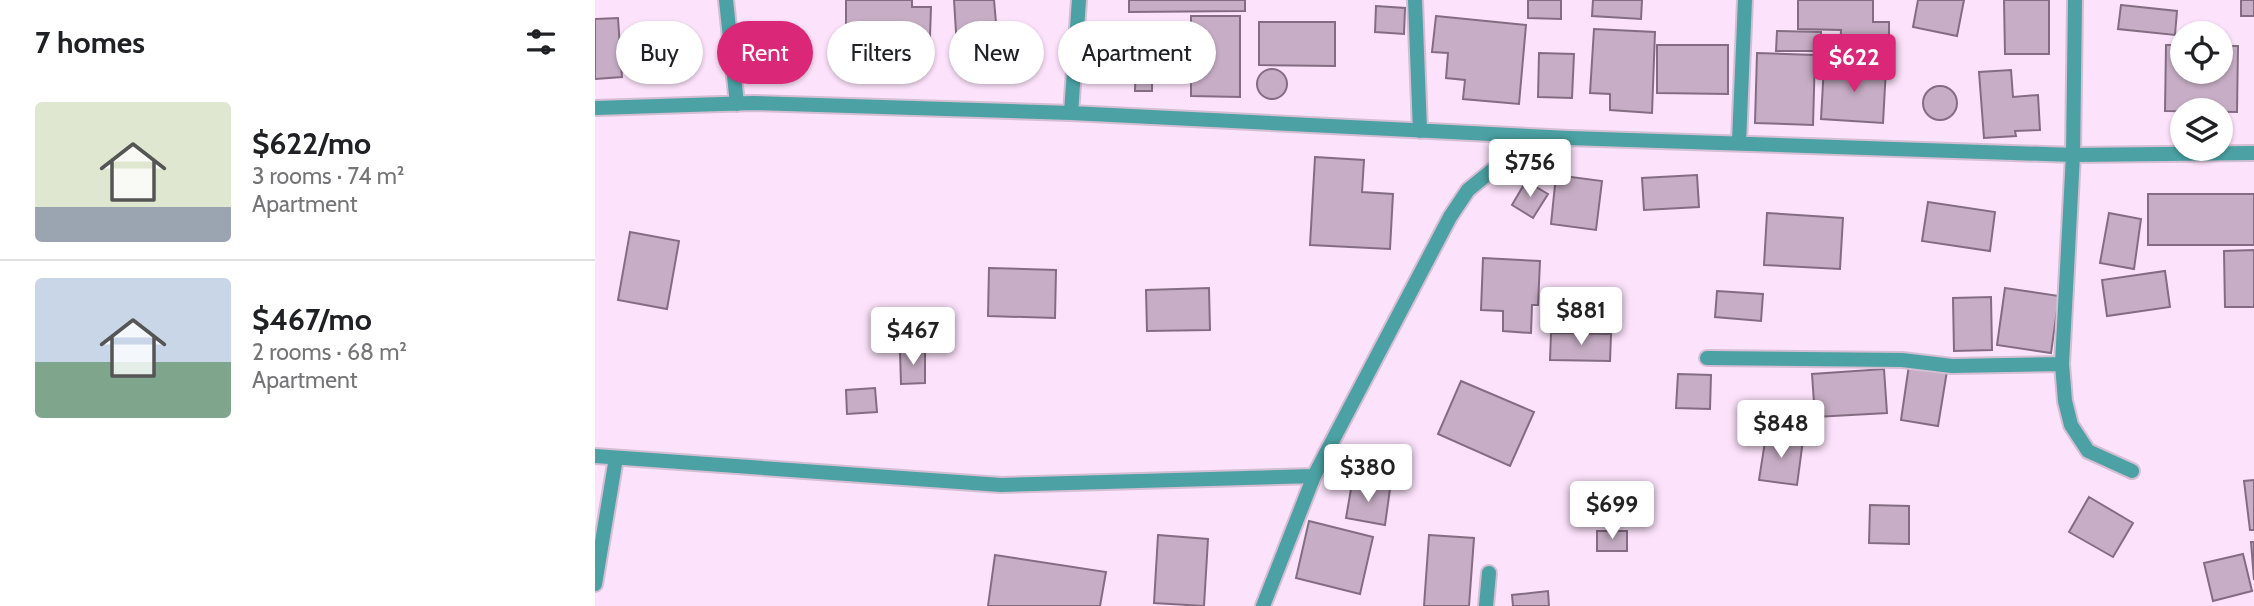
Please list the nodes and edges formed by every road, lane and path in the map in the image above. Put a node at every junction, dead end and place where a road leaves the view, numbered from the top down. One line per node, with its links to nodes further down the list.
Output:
1 (726, 0): 6 (street)
2 (1079, 0): 8 (street)
3 (1415, 0): 9 (street)
4 (1745, 0): 11 (street)
5 (2075, 0): 13 (street)
6 (737, 104): 7 (street); 8 (street)
7 (595, 108)
8 (1071, 113): 9 (street)
9 (1420, 131): 10 (street)
10 (1569, 138): 11 (street); 19 (street)
11 (1739, 142): 13 (street)
12 (2254, 153): 13 (street)
13 (2073, 155): 15 (street)
14 (1707, 358): 15 (street)
15 (2062, 364): 18 (street)
16 (595, 457): 17 (street)
17 (616, 458): 19 (street); 21 (street)
18 (2132, 471)
19 (1314, 476): 22 (street)
20 (1489, 573): 23 (street)
21 (595, 584)
22 (1263, 606)
23 (1486, 606)

